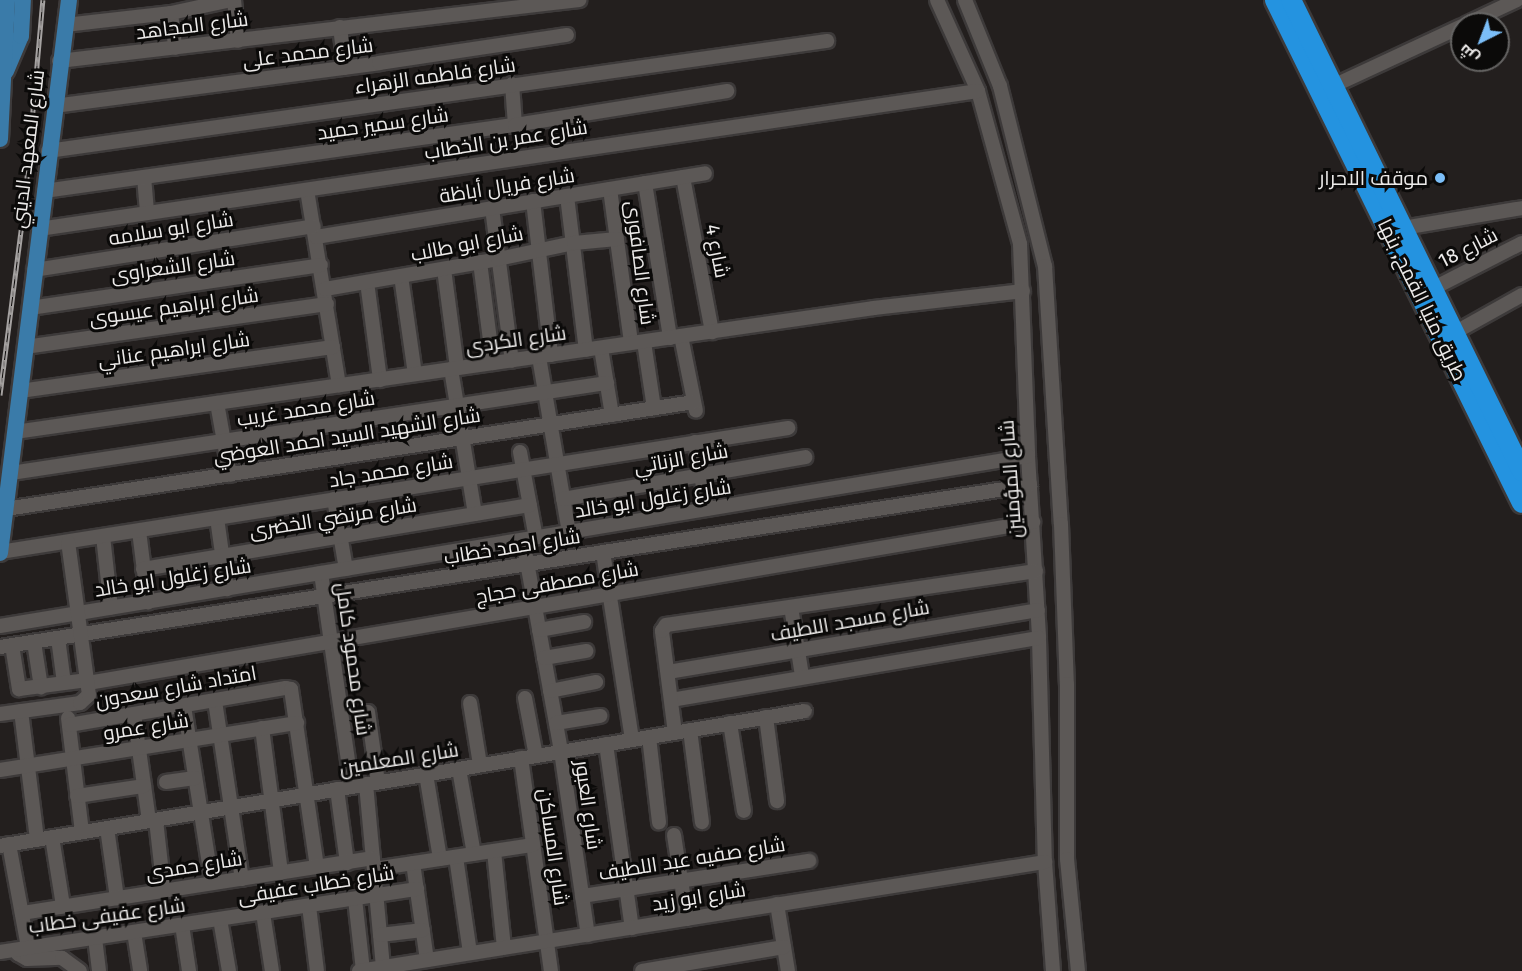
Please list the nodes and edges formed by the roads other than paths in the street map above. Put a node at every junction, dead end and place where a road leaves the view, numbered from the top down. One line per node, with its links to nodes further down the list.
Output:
1 (7, 0): 23 (main road, شارع المعهد الديني)
2 (23, 0): 23 (main road)
3 (62, 0): 14 (main road)
4 (69, 0): 14 (main road, شارع المعهد الديني)
5 (232, 0): 13 (street); 18 (street)
6 (579, 0): 15 (street, شارع المجاهد)
7 (937, 0): 27 (street, شارع المؤمنين)
8 (965, 0): 270 (street)
9 (1275, 0): 106 (highway, طريق منيا القمح, بنها)
10 (1291, 0): 25 (highway, طريق منيا القمح, بنها)
11 (1517, 0): 12 (street)
12 (1492, 12)
13 (171, 13): 14 (street); 20 (street)
14 (65, 25): 21 (main road, شارع المعهد الديني)
15 (340, 27): 18 (street, شارع المجاهد); 22 (street)
16 (1450, 32): 25 (street)
17 (567, 35): 22 (street, شارع محمد على)
18 (238, 41): 20 (street, شارع المجاهد)
19 (827, 41): 24 (street, شارع فاطمه الزهراء)
20 (175, 48): 21 (street, شارع المجاهد)
21 (59, 61): 29 (main road, شارع المعهد الديني)
22 (345, 68): 29 (street, شارع محمد على)
23 (4, 74): 28 (main road, شارع المعهد الديني)
24 (512, 84): 30 (street); 32 (street, شارع فاطمه الزهراء)
25 (1333, 86): 45 (highway, طريق منيا القمح, بنها)
26 (727, 91): 30 (street, شارع سمير حميد)
27 (978, 91): 38 (street, شارع عمر بن الخطاب); 61 (street, شارع المؤمنين)
28 (1, 100): 31 (main road, شارع المعهد الديني)
29 (54, 106): 32 (main road, شارع المعهد الديني)
30 (515, 125): 34 (street, شارع سمير حميد)
31 (0, 138)
32 (48, 151): 39 (main road, شارع المعهد الديني)
33 (705, 173): 35 (street, شارع فريال أباظة)
34 (144, 177): 39 (street, شارع سمير حميد); 44 (street)
35 (683, 177): 36 (street, شارع فريال أباظة); 65 (street, شارع 4)
36 (645, 183): 37 (street, شارع فريال أباظة); 67 (street)
37 (610, 189): 40 (street, شارع فريال أباظة); 48 (street, شارع الصافورى)
38 (307, 190): 44 (street, شارع عمر بن الخطاب); 47 (street)
39 (44, 191): 46 (main road, شارع المعهد الديني)
40 (567, 196): 41 (street, شارع فريال أباظة); 49 (street)
41 (533, 201): 42 (street, شارع فريال أباظة); 51 (street)
42 (492, 208): 47 (street, شارع فريال أباظة); 52 (street)
43 (1522, 208): 45 (street)
44 (147, 213): 46 (street, شارع عمر بن الخطاب)
45 (1403, 228): 59 (highway, طريق منيا القمح, بنها)
46 (39, 229): 56 (main road, شارع المعهد الديني)
47 (315, 231): 54 (street); 56 (street, شارع ابو سلامه)
48 (617, 239): 49 (street, شارع ابو طالب); 68 (street, شارع الصافورى)
49 (574, 243): 51 (street, شارع ابو طالب); 72 (street)
50 (1522, 243): 59 (street, شارع 18)
51 (540, 249): 52 (street, شارع ابو طالب); 73 (street)
52 (498, 259): 53 (street, شارع ابو طالب); 74 (street)
53 (480, 262): 55 (street, شارع ابو طالب); 75 (street)
54 (321, 265): 60 (street); 64 (street, شارع الشعراوى)
55 (444, 269): 57 (street, شارع ابو طالب); 76 (street)
56 (34, 270): 64 (main road, شارع المعهد الديني)
57 (401, 276): 58 (street, شارع ابو طالب); 77 (street)
58 (367, 282): 60 (street, شارع ابو طالب); 78 (street)
59 (1432, 288): 66 (highway, طريق منيا القمح, بنها)
60 (325, 289): 63 (street)
61 (1023, 291): 65 (street, شارع الكردى); 94 (street, شارع المؤمنين)
62 (1522, 295): 66 (street)
63 (327, 304): 69 (street, شارع ابراهيم عيسوى); 70 (street)
64 (30, 308): 69 (main road, شارع المعهد الديني)
65 (712, 332): 67 (street, شارع الكردى)
66 (1454, 333): 98 (highway, طريق منيا القمح, بنها)
67 (676, 337): 68 (street, شارع الكردى); 85 (street, شارع الشهيد السيد احمد العوضي)
68 (637, 343): 71 (street, شارع الكردى); 85 (street, شارع الصافورى)
69 (25, 347): 81 (main road, شارع المعهد الديني)
70 (333, 347): 80 (street); 81 (street, شارع ابراهيم عناني)
71 (601, 348): 72 (street, شارع الكردى); 79 (street)
72 (586, 350): 73 (street, شارع الكردى)
73 (545, 356): 74 (street, شارع الكردى); 82 (street)
74 (512, 361): 75 (street, شارع الكردى)
75 (493, 363): 76 (street, شارع الكردى)
76 (454, 369): 77 (street, شارع الكردى); 84 (street)
77 (415, 375): 78 (street, شارع الكردى)
78 (380, 380): 80 (street, شارع الكردى)
79 (607, 383): 82 (street, شارع محمد غريب); 86 (street)
80 (339, 386): 83 (street, شارع الكردى)
81 (20, 391): 89 (main road, شارع المعهد الديني)
82 (545, 392): 84 (street, شارع محمد غريب); 87 (street)
83 (217, 403): 89 (street, شارع الكردى); 91 (street)
84 (457, 405): 90 (street); 91 (street, شارع محمد غريب)
85 (654, 408): 86 (street, شارع الشهيد السيد احمد العوضي)
86 (612, 415): 87 (street, شارع الشهيد السيد احمد العوضي)
87 (550, 424): 90 (street, شارع الشهيد السيد احمد العوضي); 96 (street)
88 (788, 428): 92 (street, شارع محمد جاد)
89 (15, 432): 99 (main road, شارع المعهد الديني)
90 (463, 438): 100 (street, شارع الشهيد السيد احمد العوضي); 102 (street)
91 (224, 441): 99 (street, شارع محمد غريب); 100 (street)
92 (695, 442): 96 (street, شارع محمد جاد); 101 (street)
93 (520, 452): 97 (street, شارع العبور)
94 (1028, 456): 103 (street, شارع المؤمنين); 109 (street, شارع زغلول ابو خالد)
95 (806, 457): 101 (street, شارع الزناتي)
96 (557, 464): 97 (street, شارع محمد جاد); 105 (street)
97 (524, 469): 102 (street, شارع محمد جاد); 107 (street, شارع العبور)
98 (1522, 471)
99 (10, 473): 108 (main road, شارع المعهد الديني)
100 (230, 475): 108 (street, شارع الشهيد السيد احمد العوضي)
101 (701, 475): 105 (street, شارع الزناتي); 109 (street)
102 (469, 478): 104 (street, شارع محمد جاد); 110 (street)
103 (1030, 485): 112 (street, شارع المؤمنين); 120 (street, شارع احمد خطاب)
104 (334, 499): 111 (street, شارع محمد جاد); 116 (street)
105 (563, 499): 114 (street)
106 (1522, 504)
107 (530, 505): 110 (street, شارع مرتضي الخضرى); 117 (street, شارع العبور)
108 (6, 509): 119 (main road, شارع المعهد الديني)
109 (707, 509): 114 (street, شارع زغلول ابو خالد)
110 (475, 514): 116 (street, شارع مرتضي الخضرى)
111 (217, 518): 113 (street, شارع محمد جاد); 121 (street)
112 (1033, 522): 125 (street, شارع المؤمنين); 128 (street, شارع مصطفى حجاج)
113 (139, 531): 115 (street, شارع محمد جاد); 123 (street)
114 (569, 532): 117 (street, شارع زغلول ابو خالد)
115 (103, 536): 118 (street, شارع محمد جاد); 133 (street)
116 (340, 537): 121 (street, شارع مرتضي الخضرى); 124 (street)
117 (530, 539): 122 (street, شارع العبور); 124 (street, شارع زغلول ابو خالد)
118 (68, 542): 119 (street, شارع محمد جاد); 135 (street)
119 (0, 552)
120 (603, 552): 122 (street, شارع احمد خطاب); 128 (street)
121 (222, 556): 123 (street, شارع مرتضي الخضرى); 127 (street)
122 (527, 564): 129 (street, شارع احمد خطاب); 131 (street, شارع العبور)
123 (143, 569): 130 (street)
124 (346, 569): 126 (street, شارع زغلول ابو خالد)
125 (1036, 571): 132 (street); 134 (street, شارع المؤمنين)
126 (321, 573): 127 (street, شارع زغلول ابو خالد); 129 (street, شارع محمود كامل)
127 (227, 589): 130 (street, شارع زغلول ابو خالد)
128 (609, 594): 131 (street, شارع مصطفى حجاج); 178 (street)
129 (324, 596): 139 (street, شارع احمد خطاب); 142 (street, شارع محمود كامل)
130 (148, 602): 133 (street, شارع زغلول ابو خالد)
131 (535, 607): 138 (street, شارع العبور); 142 (street, شارع مصطفى حجاج)
132 (791, 607): 145 (street); 148 (street)
133 (111, 608): 135 (street, شارع زغلول ابو خالد)
134 (1038, 610): 141 (street, شارع المؤمنين); 145 (street, شارع مسجد اللطيف)
135 (78, 614): 137 (street, شارع زغلول ابو خالد); 139 (street)
136 (584, 622): 138 (street)
137 (0, 626)
138 (539, 630): 147 (street, شارع العبور)
139 (81, 634): 140 (street, شارع احمد خطاب); 150 (street)
140 (58, 638): 143 (street, شارع احمد خطاب); 152 (street)
141 (1039, 638): 149 (street); 219 (street, شارع المؤمنين)
142 (331, 641): 150 (street, شارع مصطفى حجاج); 182 (street, شارع محمود كامل)
143 (34, 642): 144 (street, شارع احمد خطاب); 153 (street)
144 (6, 646): 153 (street)
145 (798, 650): 148 (street, شارع مسجد اللطيف); 149 (street)
146 (586, 651): 147 (street)
147 (544, 658): 154 (street, شارع العبور)
148 (668, 672): 156 (street)
149 (802, 676): 156 (street)
150 (87, 681): 152 (street, شارع مصطفى حجاج); 159 (street)
151 (596, 682): 154 (street)
152 (64, 683): 153 (street, شارع مصطفى حجاج)
153 (41, 687)
154 (550, 691): 169 (street, شارع العبور)
155 (525, 698): 184 (street)
156 (671, 700): 174 (street)
157 (215, 701): 160 (street, امتداد شارع سعدون); 168 (street, امتداد شارع سعدون); 175 (street)
158 (470, 703): 188 (street)
159 (66, 705): 161 (street); 171 (street)
160 (184, 706): 165 (street, امتداد شارع سعدون); 177 (street)
161 (21, 711): 164 (street); 187 (street)
162 (805, 711): 167 (street, شارع المعلمين)
163 (368, 712): 180 (street)
164 (0, 714)
165 (134, 714): 171 (street, امتداد شارع سعدون); 181 (street)
166 (600, 716): 169 (street)
167 (766, 717): 170 (street, شارع المعلمين); 200 (street)
168 (297, 723): 172 (street, شارع عمرو); 197 (street)
169 (556, 723): 183 (street, شارع العبور)
170 (730, 723): 173 (street, شارع المعلمين); 202 (street)
171 (69, 724): 185 (street)
172 (262, 728): 175 (street, شارع عمرو); 199 (street)
173 (690, 730): 174 (street, شارع المعلمين); 206 (street)
174 (675, 733): 176 (street, شارع المعلمين)
175 (221, 735): 177 (street, شارع عمرو); 201 (street)
176 (649, 737): 178 (street, شارع المعلمين); 205 (street)
177 (189, 740): 181 (street, شارع عمرو); 192 (street)
178 (632, 740): 179 (street, شارع المعلمين)
179 (606, 744): 183 (street, شارع المعلمين); 229 (street)
180 (372, 745): 182 (street); 194 (street)
181 (139, 748): 185 (street, شارع عمرو); 195 (street)
182 (347, 750): 194 (street, شارع محمود كامل)
183 (561, 752): 184 (street, شارع المعلمين); 232 (street, شارع العبور)
184 (536, 756): 186 (street, شارع المعلمين)
185 (73, 758): 187 (street, شارع عمرو); 198 (street)
186 (521, 758): 188 (street, شارع المعلمين); 213 (street, شارع المساكن)
187 (28, 765): 190 (street, شارع عمرو); 211 (street)
188 (480, 765): 189 (street, شارع المعلمين)
189 (459, 769): 191 (street, شارع المعلمين); 215 (street)
190 (0, 770)
191 (426, 774): 194 (street, شارع المعلمين); 217 (street)
192 (195, 778): 193 (street); 203 (street)
193 (166, 782)
194 (365, 784): 196 (street, شارع المعلمين); 221 (street)
195 (144, 786): 198 (street); 204 (street)
196 (338, 789): 197 (street, شارع المعلمين); 220 (street)
197 (309, 794): 199 (street, شارع المعلمين); 223 (street)
198 (77, 796): 208 (street)
199 (272, 800): 201 (street, شارع المعلمين); 224 (street)
200 (777, 801)
201 (231, 807): 203 (street, شارع المعلمين); 225 (street)
202 (744, 811)
203 (201, 812): 204 (street, شارع المعلمين); 227 (street)
204 (152, 820): 207 (street, شارع المعلمين); 230 (street)
205 (659, 822)
206 (702, 822)
207 (107, 828): 208 (street, شارع المعلمين); 233 (street)
208 (82, 832): 210 (street, شارع المعلمين)
209 (674, 835): 226 (street)
210 (51, 837): 211 (street, شارع المعلمين); 236 (street)
211 (37, 840): 212 (street, شارع المعلمين)
212 (4, 845): 238 (street)
213 (533, 845): 214 (street, شارع حمدى); 249 (street, شارع المساكن)
214 (494, 850): 215 (street, شارع حمدى); 250 (street)
215 (474, 854): 216 (street, شارع حمدى)
216 (456, 857): 217 (street, شارع حمدى); 254 (street)
217 (440, 859): 222 (street, شارع حمدى)
218 (809, 861): 226 (street, شارع صفيه عبد اللطيف)
219 (1045, 862): 235 (street, شارع ابو زيد); 269 (street, شارع المؤمنين)
220 (347, 863): 221 (street, شارع حمدى); 223 (street, شارع حمدى)
221 (374, 864): 222 (street, شارع حمدى); 231 (street)
222 (413, 864): 228 (street)
223 (317, 867): 224 (street, شارع حمدى)
224 (281, 873): 225 (street, شارع حمدى)
225 (242, 879): 227 (street, شارع حمدى)
226 (681, 880): 229 (street, شارع صفيه عبد اللطيف); 241 (street)
227 (212, 883): 230 (street, شارع حمدى)
228 (417, 889): 231 (street, شارع خطاب عفيفى); 244 (street)
229 (627, 889): 232 (street, شارع صفيه عبد اللطيف); 243 (street)
230 (164, 891): 233 (street, شارع حمدى)
231 (377, 895): 234 (street, شارع خطاب عفيفى); 246 (street)
232 (582, 896): 247 (street, شارع العبور)
233 (117, 898): 236 (street, شارع حمدى)
234 (355, 899): 237 (street, شارع خطاب عفيفى); 265 (street)
235 (777, 904): 241 (street, شارع ابو زيد); 251 (street)
236 (63, 906): 238 (street, شارع حمدى)
237 (309, 906): 239 (street, شارع خطاب عفيفى); 264 (street)
238 (22, 913): 252 (street)
239 (263, 913): 240 (street, شارع خطاب عفيفى); 263 (street)
240 (220, 919): 242 (street, شارع عفيفى خطاب); 262 (street)
241 (687, 919): 243 (street, شارع ابو زيد)
242 (182, 925): 245 (street, شارع عفيفى خطاب); 261 (street)
243 (632, 928): 247 (street, شارع ابو زيد)
244 (423, 930): 246 (street); 255 (street)
245 (134, 932): 248 (street, شارع عفيفى خطاب); 260 (street)
246 (380, 935): 257 (street)
247 (588, 935): 249 (street, شارع ابو زيد)
248 (95, 938): 252 (street, شارع عفيفى خطاب); 259 (street)
249 (546, 940): 250 (street, شارع ابو زيد); 266 (street, شارع المساكن)
250 (504, 947): 254 (street, شارع ابو زيد)
251 (784, 947): 267 (street); 268 (street)
252 (23, 949): 253 (street, شارع عفيفى خطاب); 256 (street)
253 (0, 952)
254 (470, 953): 255 (street, شارع ابو زيد)
255 (427, 960): 257 (street, شارع ابو زيد)
256 (50, 964): 258 (street)
257 (383, 967): 265 (street, شارع ابو زيد)
258 (80, 971)
259 (99, 971)
260 (140, 971)
261 (189, 971)
262 (229, 971)
263 (272, 971)
264 (317, 971)
265 (361, 971)
266 (551, 971)
267 (642, 971)
268 (788, 971)
269 (1053, 971)
270 (1078, 971)

